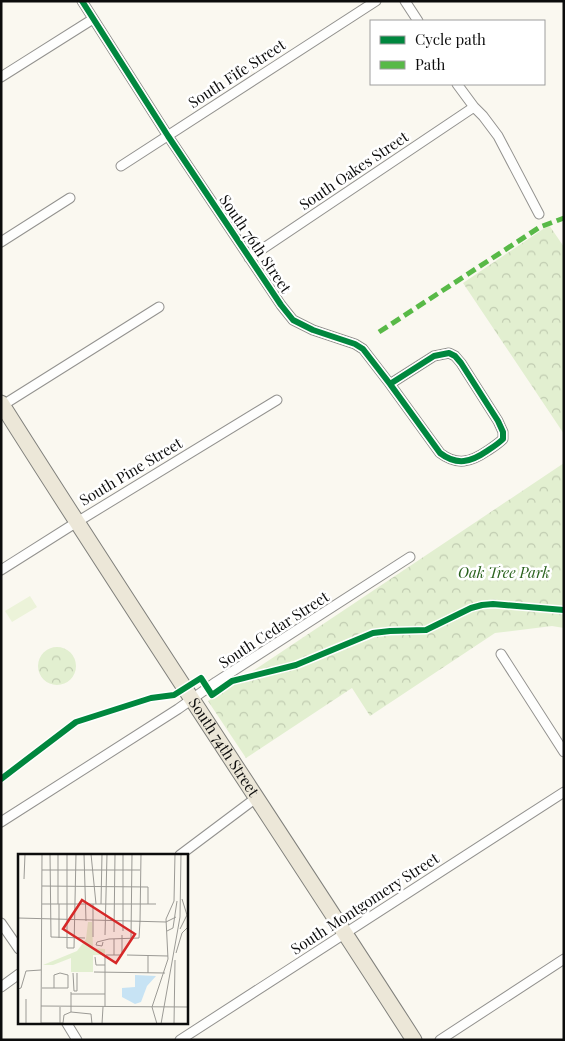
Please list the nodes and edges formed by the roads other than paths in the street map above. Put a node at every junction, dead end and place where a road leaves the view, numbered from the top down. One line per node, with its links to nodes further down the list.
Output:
1 (82, 1): 4 (street, South 76th Street)
2 (405, 1): 5 (street)
3 (372, 3): 9 (street, South Fife Street)
4 (93, 19): 6 (street); 9 (street, South 76th Street)
5 (417, 20)
6 (1, 77)
7 (458, 85): 8 (street)
8 (474, 107): 12 (street); 14 (street, South Oakes Street)
9 (168, 136): 10 (street, South Fife Street); 14 (street, South 76th Street)
10 (121, 166)
11 (70, 198): 13 (street)
12 (539, 214)
13 (1, 242)
14 (249, 258): 16 (street, South 76th Street)
15 (159, 307): 18 (street)
16 (390, 384): 16 (street, South 76th Street)
17 (277, 400): 19 (street, South Pine Street)
18 (2, 404): 19 (main road, South 74th Street)
19 (77, 522): 21 (street, South Pine Street); 23 (main road, South 74th Street)
20 (410, 557): 23 (street, South Cedar Street)
21 (1, 570)
22 (501, 654): 24 (street)
23 (191, 699): 26 (main road, South 74th Street); 27 (street, South Cedar Street)
24 (564, 752)
25 (564, 792): 30 (street, South Montgomery Street)
26 (256, 798): 28 (street); 30 (main road, South 74th Street)
27 (1, 822)
28 (181, 854)
29 (1, 923): 31 (street)
30 (345, 934): 37 (street, South Montgomery Street); 38 (main road, South 74th Street)
31 (18, 948)
32 (564, 959): 39 (street)
33 (18, 975): 34 (street)
34 (1, 987)
35 (67, 1024): 36 (street)
36 (77, 1040)
37 (180, 1040)
38 (414, 1040)
39 (440, 1040)

